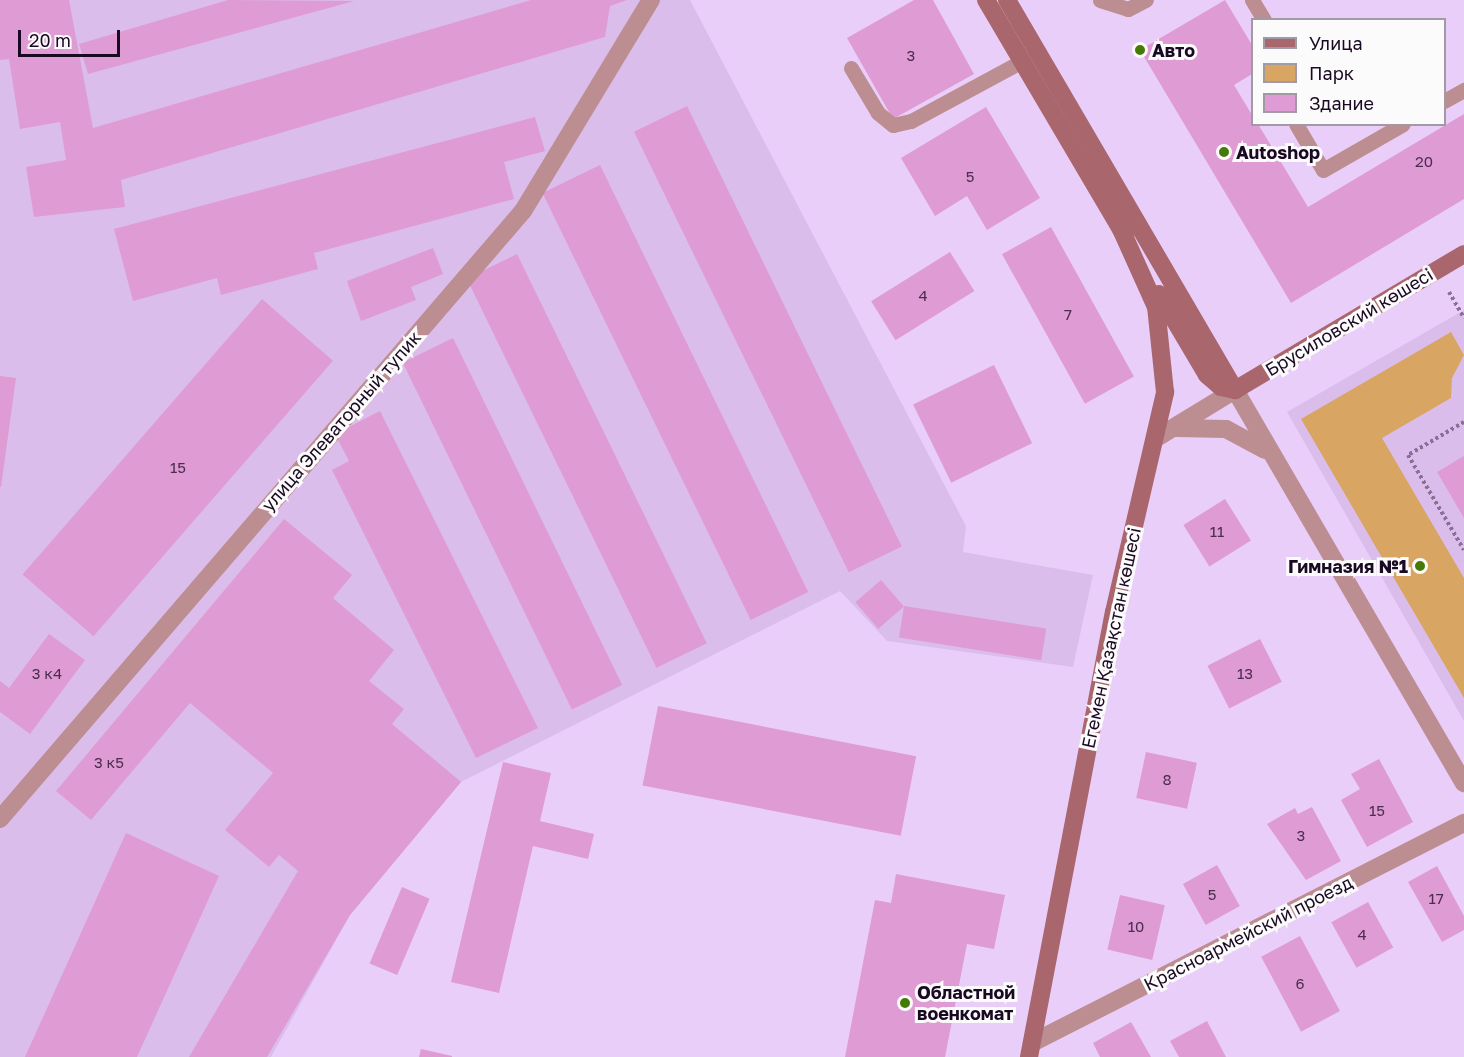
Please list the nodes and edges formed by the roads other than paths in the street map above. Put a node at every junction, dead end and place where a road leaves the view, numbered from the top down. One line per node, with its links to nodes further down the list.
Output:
1 (651, 0): 20 (street, улица Элеваторный тупик)
2 (986, 0): 8 (main road, Егемен Қазақстан көшесі)
3 (1100, 0): 4 (lane)
4 (1146, 0)
5 (1252, 0): 7 (lane)
6 (1013, 2): 16 (main road)
7 (1262, 18)
8 (1022, 61): 9 (lane); 14 (main road, Егемен Қазақстан көшесі)
9 (851, 68)
10 (1464, 90): 11 (lane)
11 (1446, 100)
12 (1297, 126): 13 (lane)
13 (1400, 126)
14 (1120, 227): 16 (main road, Егемен Қазақстан көшесі); 17 (main road, Егемен Қазақстан көшесі)
15 (1464, 254): 16 (main road, Брусиловский көшесі)
16 (1235, 390): 17 (street); 18 (street)
17 (1162, 434): 18 (street); 22 (main road, Егемен Қазақстан көшесі)
18 (1275, 459): 19 (street)
19 (1464, 783)
20 (0, 819)
21 (1464, 823): 22 (street, Красноармейский проезд)
22 (1030, 1050)

